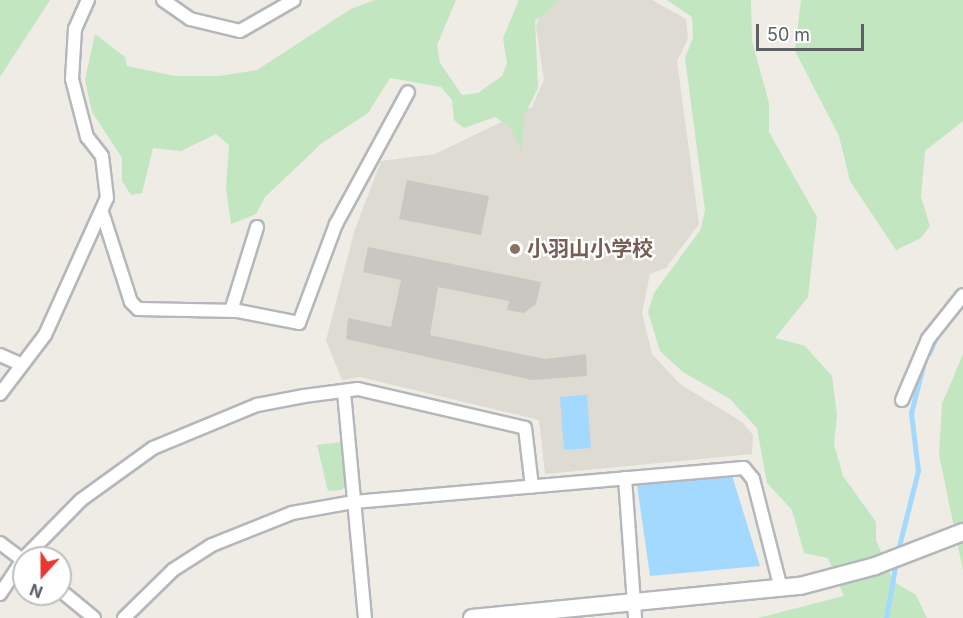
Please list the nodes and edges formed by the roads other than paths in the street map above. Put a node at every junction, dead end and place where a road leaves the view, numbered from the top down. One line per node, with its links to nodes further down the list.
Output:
1 (88, 0): 5 (street)
2 (163, 0): 3 (street)
3 (294, 0)
4 (408, 92): 8 (street)
5 (103, 215): 8 (street); 10 (street)
6 (257, 227): 8 (street)
7 (963, 295): 13 (street)
8 (231, 311)
9 (0, 356): 10 (street)
10 (22, 365): 12 (street)
11 (344, 392): 15 (street); 16 (street); 18 (street)
12 (0, 394)
13 (902, 400)
14 (625, 478): 15 (street); 20 (street); 23 (street)
15 (532, 487): 16 (street)
16 (354, 502): 25 (street); 26 (street)
17 (963, 532): 20 (street)
18 (37, 546)
19 (12, 576): 21 (street)
20 (781, 589): 23 (street)
21 (0, 594)
22 (72, 600): 24 (street)
23 (635, 611): 27 (street)
24 (94, 618)
25 (124, 618)
26 (365, 618)
27 (472, 618)

